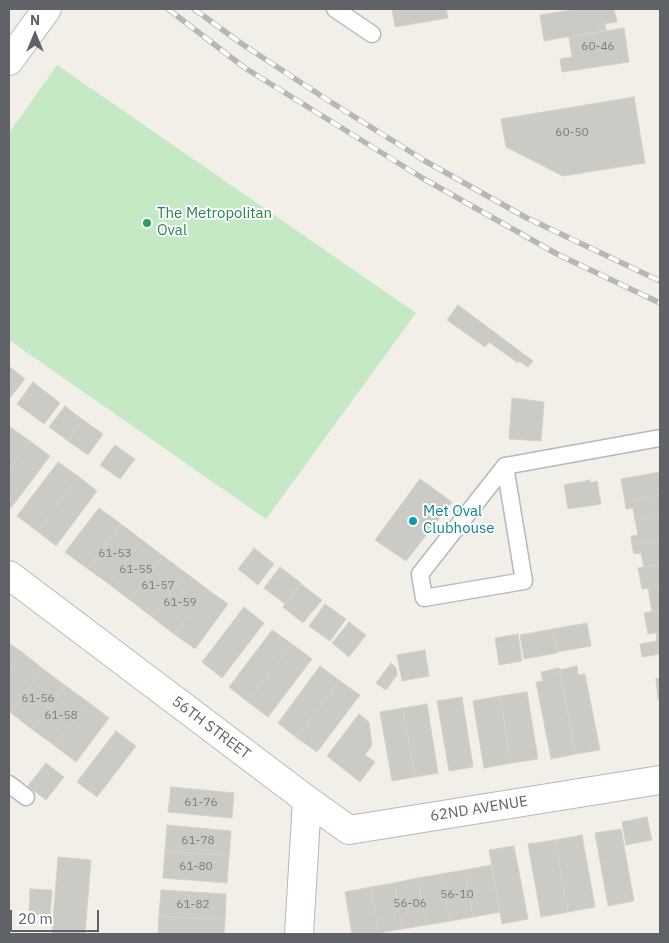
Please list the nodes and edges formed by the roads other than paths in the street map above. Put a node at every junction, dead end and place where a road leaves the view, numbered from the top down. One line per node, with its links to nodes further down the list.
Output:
1 (47, 9): 4 (street)
2 (335, 9): 3 (lane)
3 (372, 34)
4 (9, 61)
5 (660, 438): 6 (lane)
6 (505, 466): 6 (lane)
7 (9, 575): 11 (street, 56TH STREET)
8 (660, 780): 11 (street, 62ND AVENUE)
9 (9, 784): 10 (lane)
10 (26, 798)
11 (307, 800): 12 (street)
12 (299, 934)

